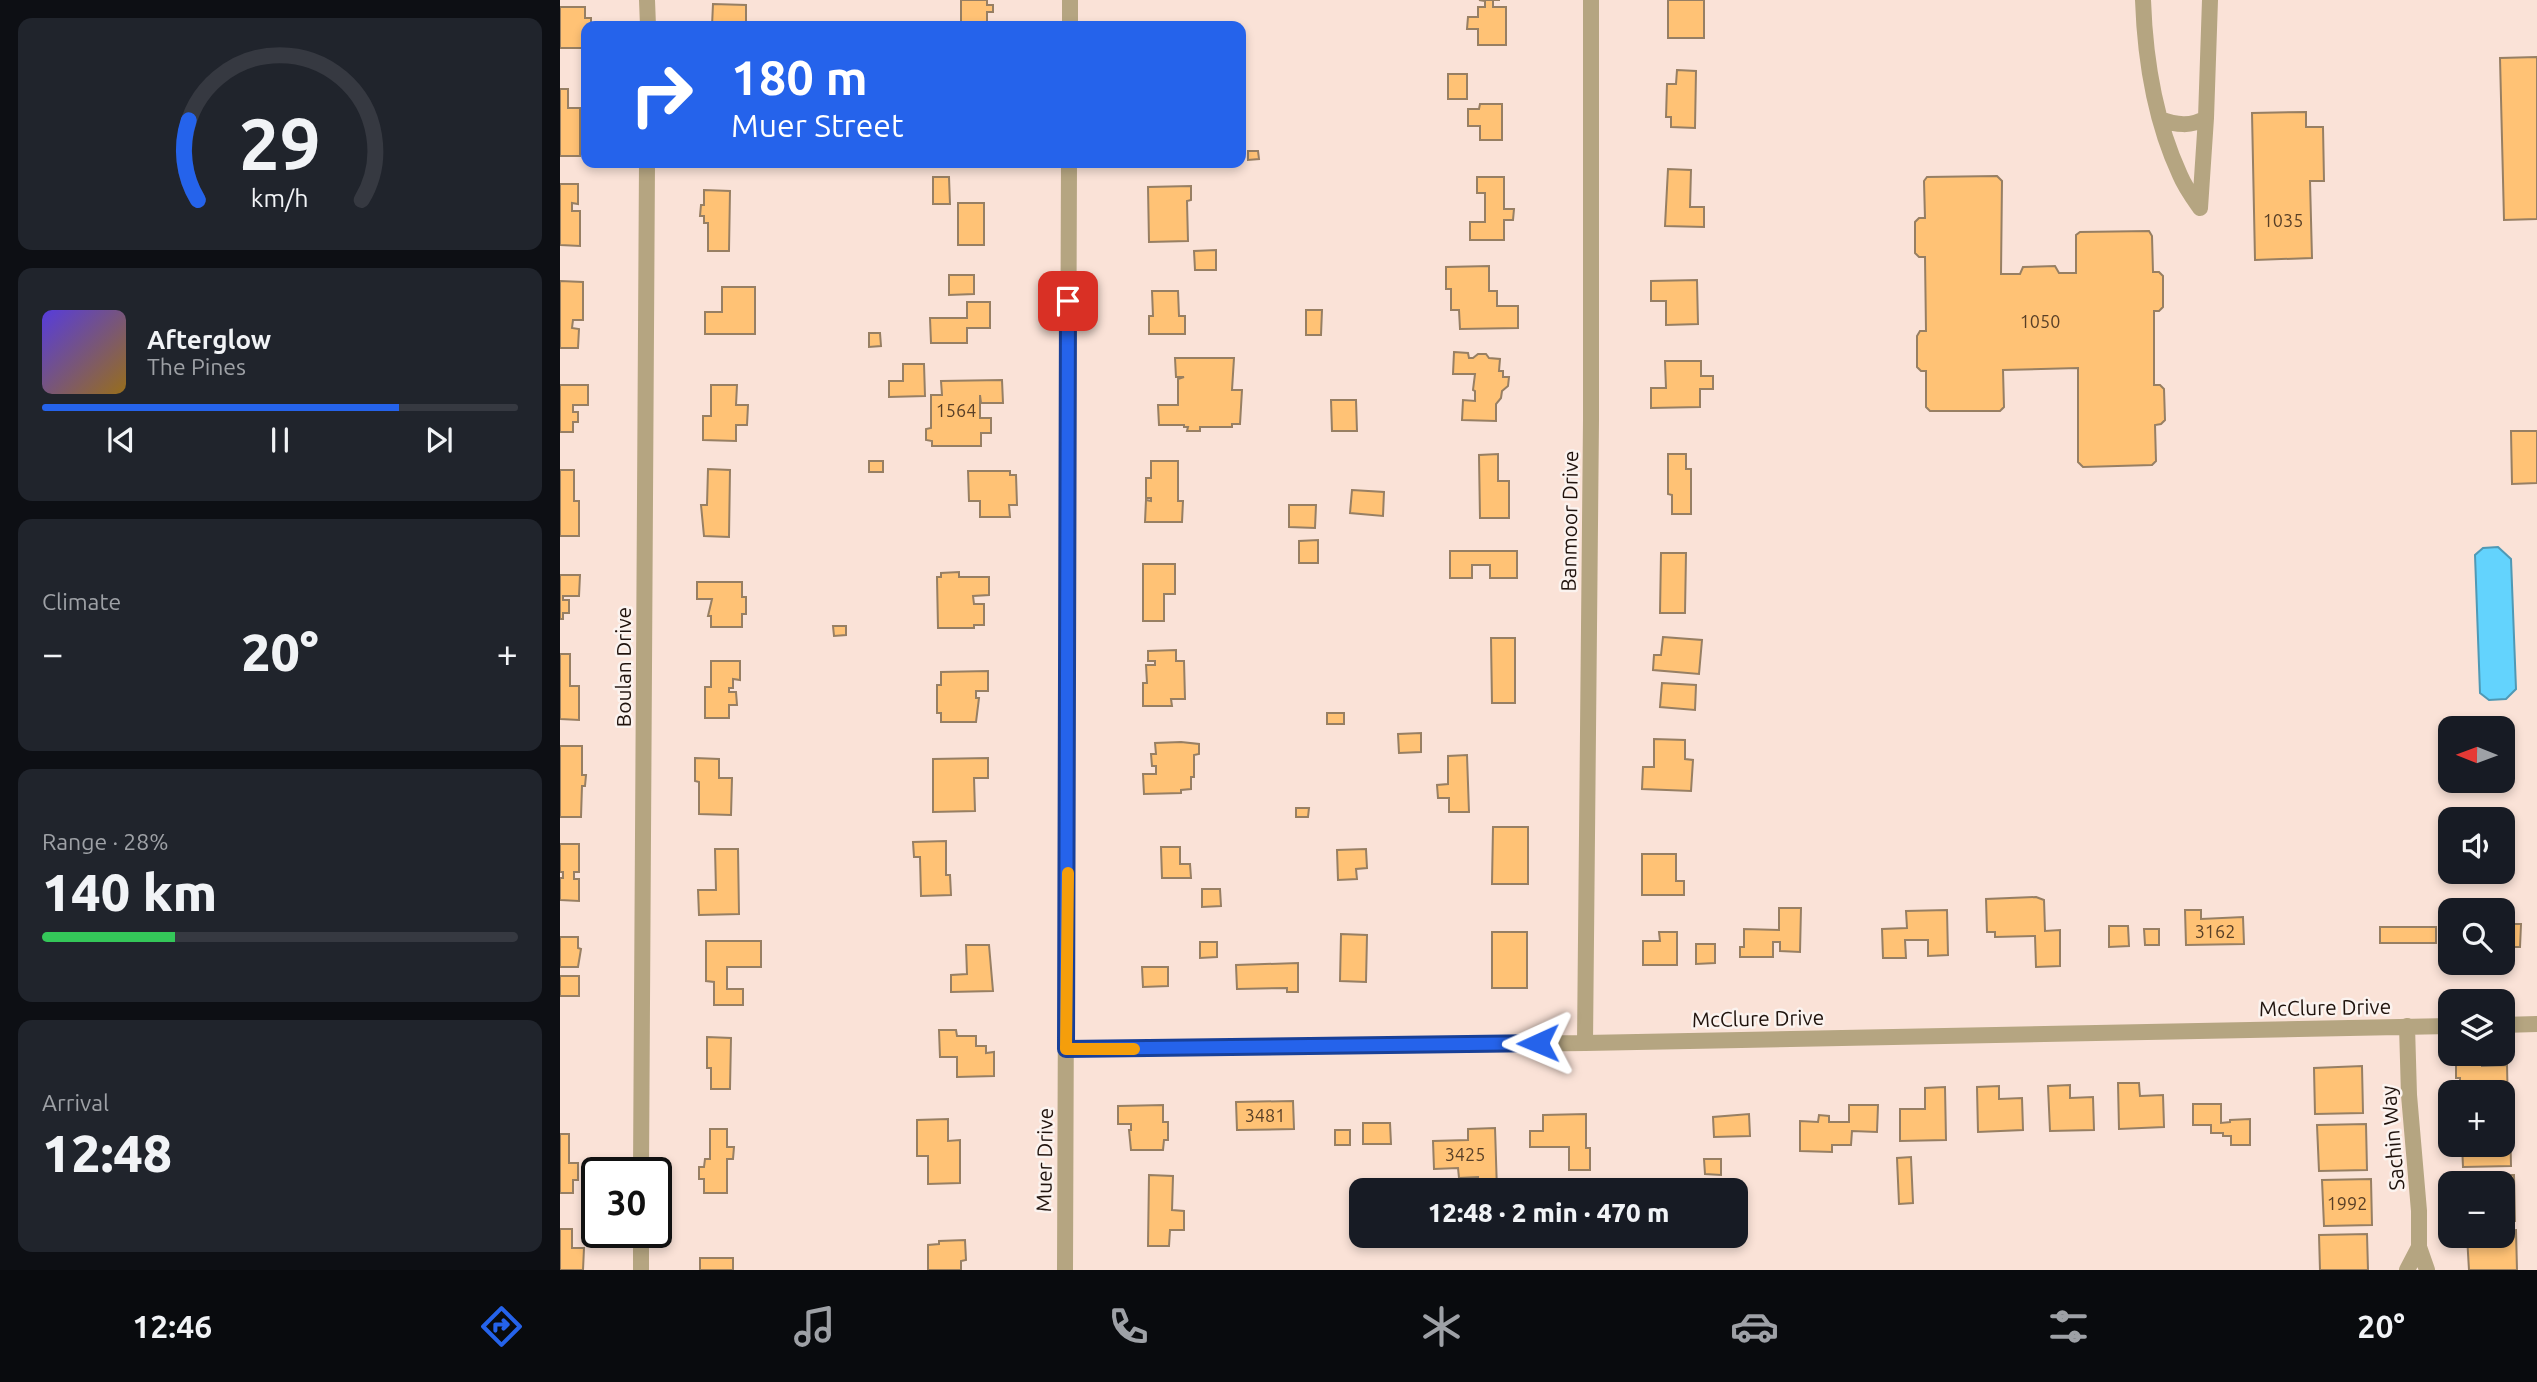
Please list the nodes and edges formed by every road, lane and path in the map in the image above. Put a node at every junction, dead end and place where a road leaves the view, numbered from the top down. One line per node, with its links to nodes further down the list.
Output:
1 (647, 0): 6 (street)
2 (1070, 0): 7 (street)
3 (1591, 0): 16 (street, Banmoor Drive)
4 (2143, 0): 9 (street)
5 (2210, 0): 8 (street)
6 (648, 21)
7 (1070, 21)
8 (2206, 118): 9 (street); 9 (street)
9 (2160, 119)
10 (647, 168): 18 (street, Boulan Drive)
11 (1069, 168): 17 (street, Muer Drive)
12 (2537, 1024): 13 (street)
13 (2515, 1025)
14 (2407, 1026): 15 (street, McClure Drive); 16 (street, McClure Drive); 19 (street, Sachin Way)
15 (2438, 1026)
16 (1585, 1043): 17 (street, McClure Drive)
17 (1066, 1049): 22 (street, Muer Drive)
18 (641, 1157)
19 (2418, 1247): 23 (street, Sachin Way); 24 (street, Sachin Way)
20 (641, 1248): 21 (street)
21 (640, 1270)
22 (1065, 1270)
23 (2407, 1270)
24 (2427, 1270)

